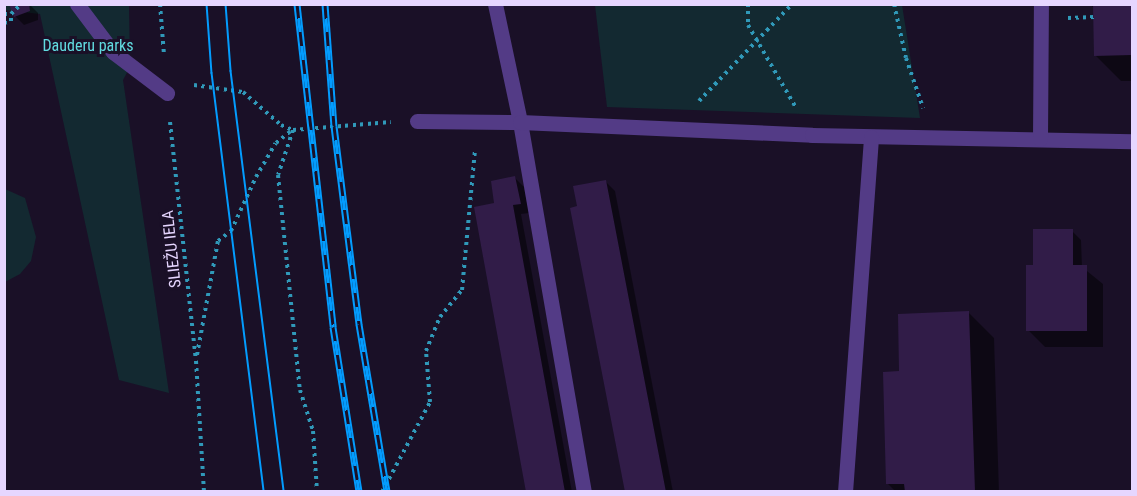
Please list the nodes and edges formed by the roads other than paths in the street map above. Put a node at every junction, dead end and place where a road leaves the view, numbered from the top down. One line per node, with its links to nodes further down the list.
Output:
1 (77, 4): 4 (street)
2 (495, 4): 6 (street)
3 (1041, 4): 8 (street)
4 (167, 86)
5 (417, 121): 6 (street)
6 (520, 122): 7 (street); 10 (street)
7 (871, 137): 8 (street); 11 (street)
8 (1040, 140): 9 (street)
9 (1132, 141)
10 (584, 492)
11 (845, 492)

